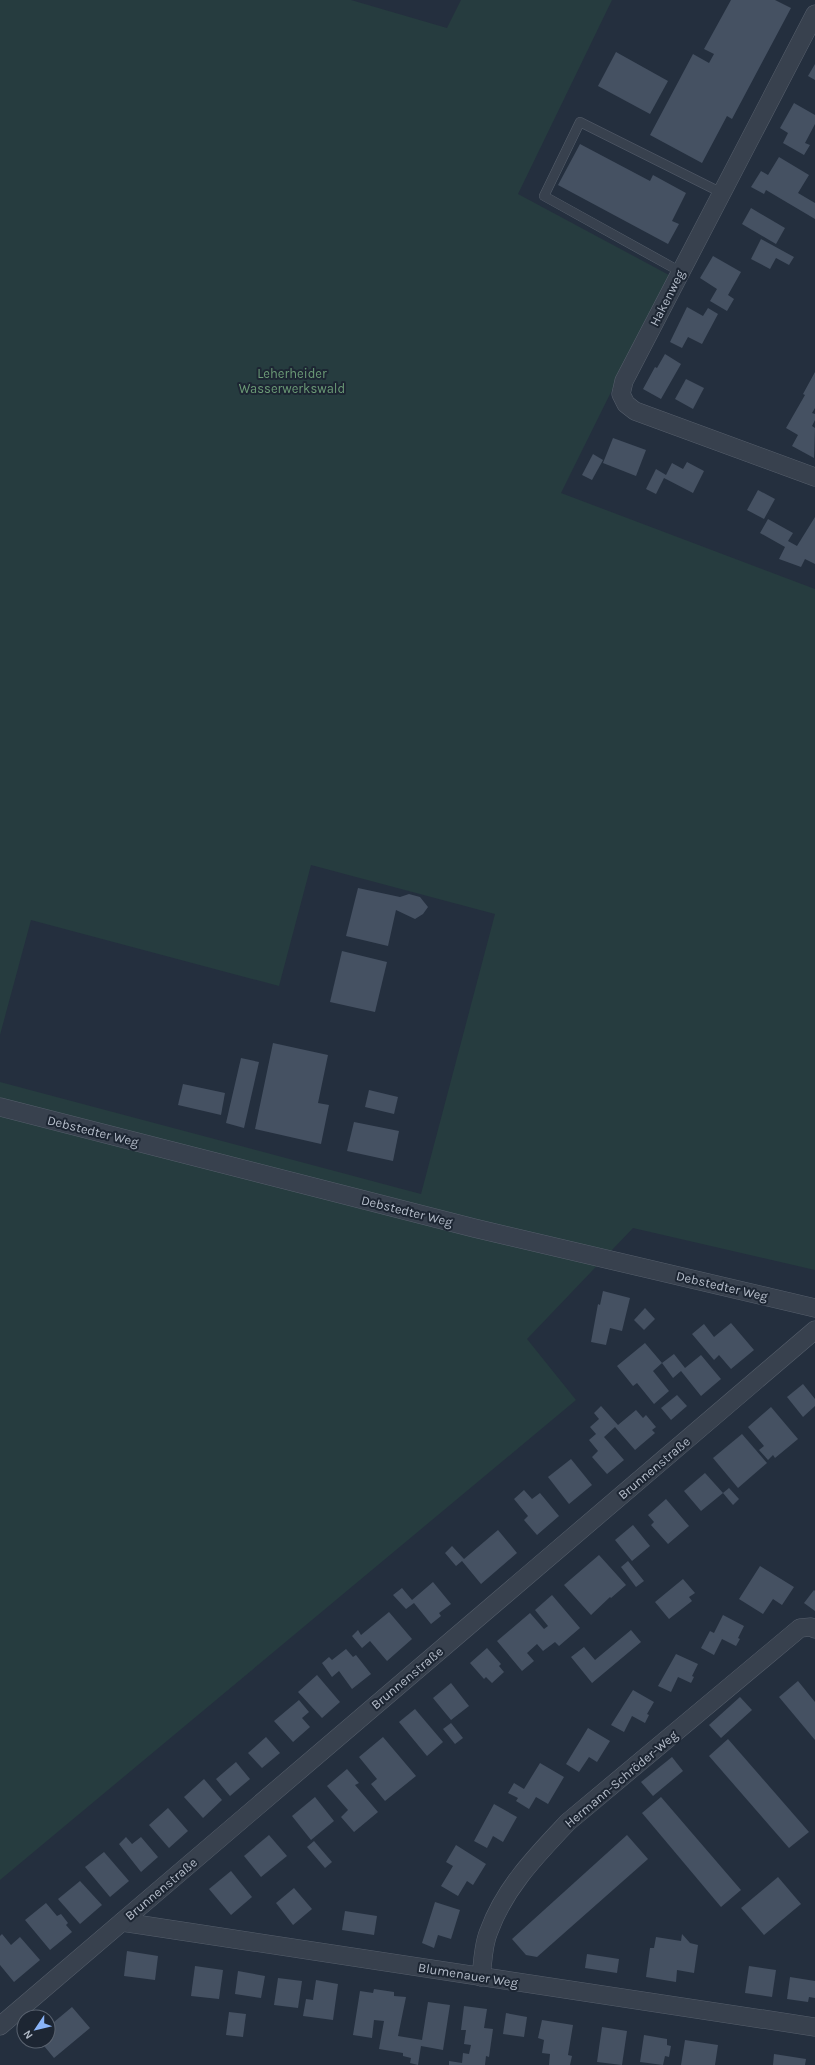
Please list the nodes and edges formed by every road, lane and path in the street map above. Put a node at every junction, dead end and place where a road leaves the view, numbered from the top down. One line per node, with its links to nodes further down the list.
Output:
1 (815, 14): 2 (street, Hakenweg)
2 (722, 193): 3 (street, Hakenweg); 3 (lane)
3 (680, 272): 4 (street, Hakenweg)
4 (815, 477)
5 (0, 1107): 6 (street, Debstedter Weg)
6 (815, 1308)
7 (815, 1330): 9 (street, Brunnenstraße)
8 (815, 1628): 10 (street, Hermann-Schröder-Weg)
9 (122, 1922): 10 (street, Blumenauer Weg); 11 (street, Brunnenstraße)
10 (480, 1976): 12 (street, Blumenauer Weg)
11 (0, 2026)
12 (815, 2027)

